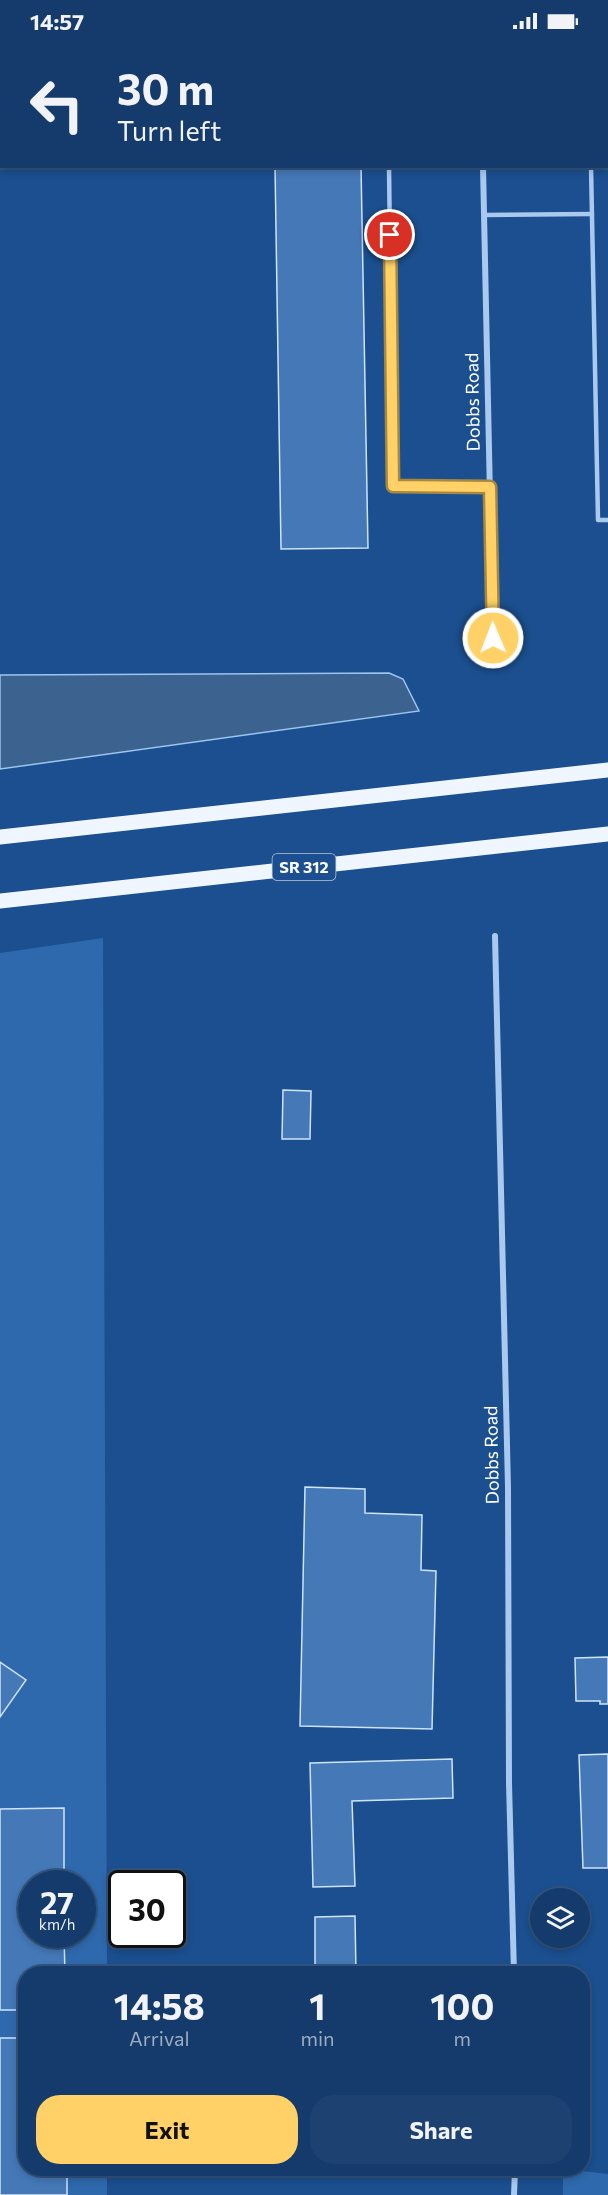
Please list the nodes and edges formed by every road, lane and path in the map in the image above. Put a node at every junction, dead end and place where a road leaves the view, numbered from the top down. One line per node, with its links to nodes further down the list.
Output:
1 (389, 168): 6 (lane)
2 (483, 168): 5 (street, Dobbs Road)
3 (591, 168): 4 (lane)
4 (592, 214): 5 (lane); 7 (lane)
5 (484, 215): 6 (street, Dobbs Road)
6 (490, 487): 8 (street, Dobbs Road)
7 (608, 520)
8 (493, 638)
9 (608, 770): 11 (main road)
10 (608, 834): 12 (main road, SR 312)
11 (0, 837)
12 (0, 901)
13 (495, 936): 14 (street, Dobbs Road)
14 (514, 1966)
15 (515, 2176): 16 (street)
16 (514, 2195)

